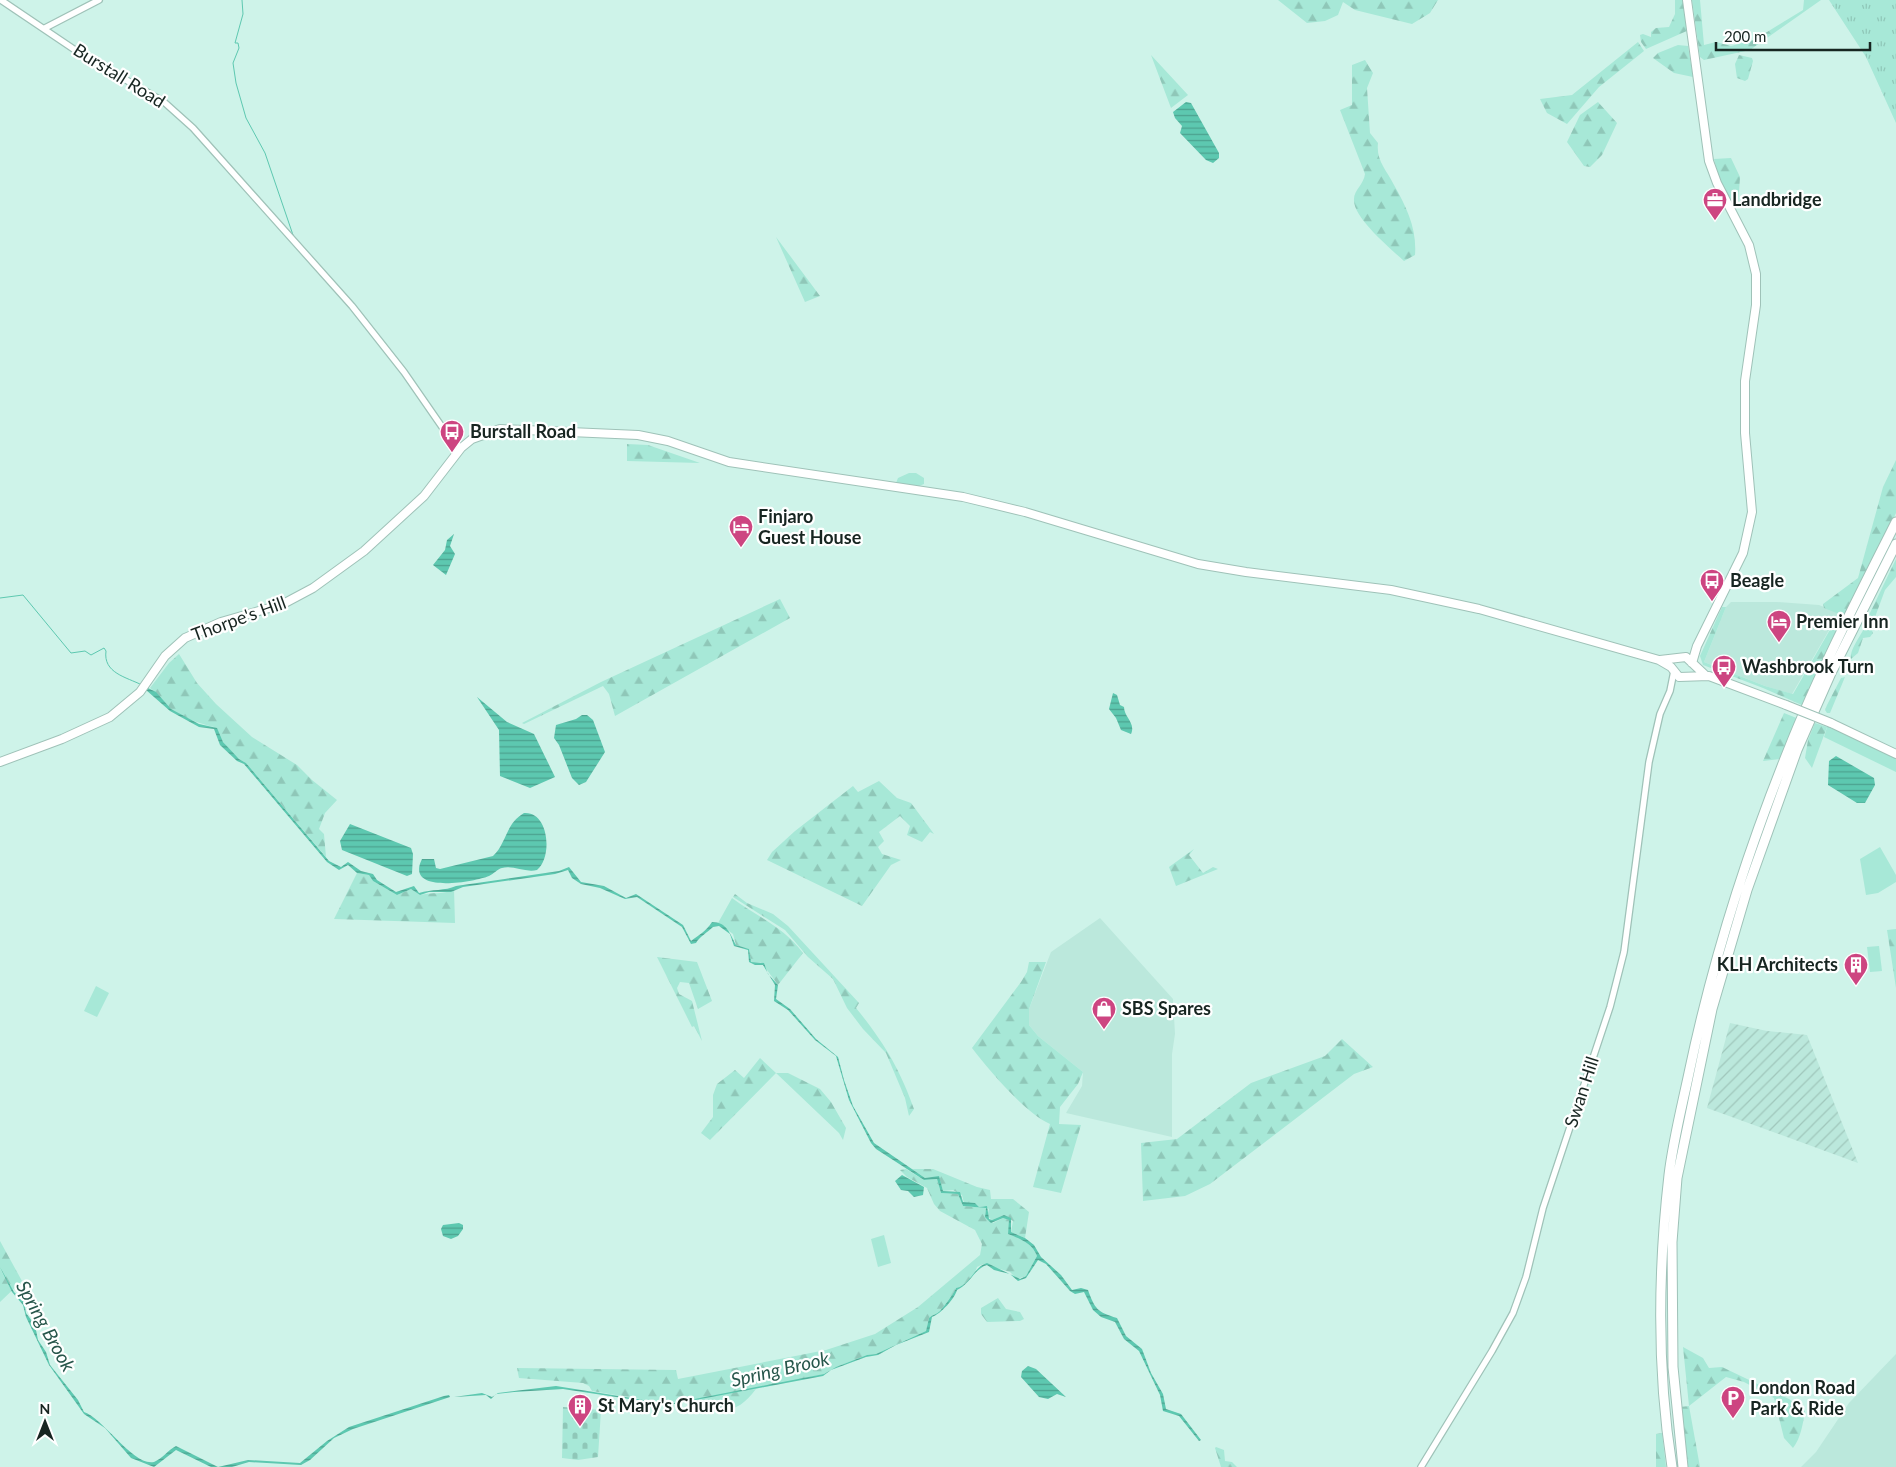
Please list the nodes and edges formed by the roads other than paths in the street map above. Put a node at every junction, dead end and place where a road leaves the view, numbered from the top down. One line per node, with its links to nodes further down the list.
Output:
1 (1, 0): 4 (street, Burstall Road)
2 (99, 0): 4 (street)
3 (1687, 0): 8 (main road)
4 (45, 28): 5 (street, Burstall Road)
5 (461, 448): 10 (main road, Thorpe's Hill); 17 (main road, Thorpe's Hill)
6 (1896, 522): 19 (highway)
7 (1896, 544): 20 (highway)
8 (1697, 646): 9 (main road); 11 (main road)
9 (1679, 658): 10 (main road); 11 (main road); 12 (main road)
10 (1659, 660): 12 (main road)
11 (1692, 664): 13 (main road); 14 (main road)
12 (1673, 670): 14 (main road); 15 (street, Swan Hill)
13 (1705, 675): 14 (main road); 16 (main road, bridge)
14 (1685, 677): 15 (street, Swan Hill)
15 (1670, 691): 18 (street, Swan Hill)
16 (1896, 754)
17 (0, 762)
18 (1421, 1467)
19 (1672, 1467)
20 (1683, 1467)

